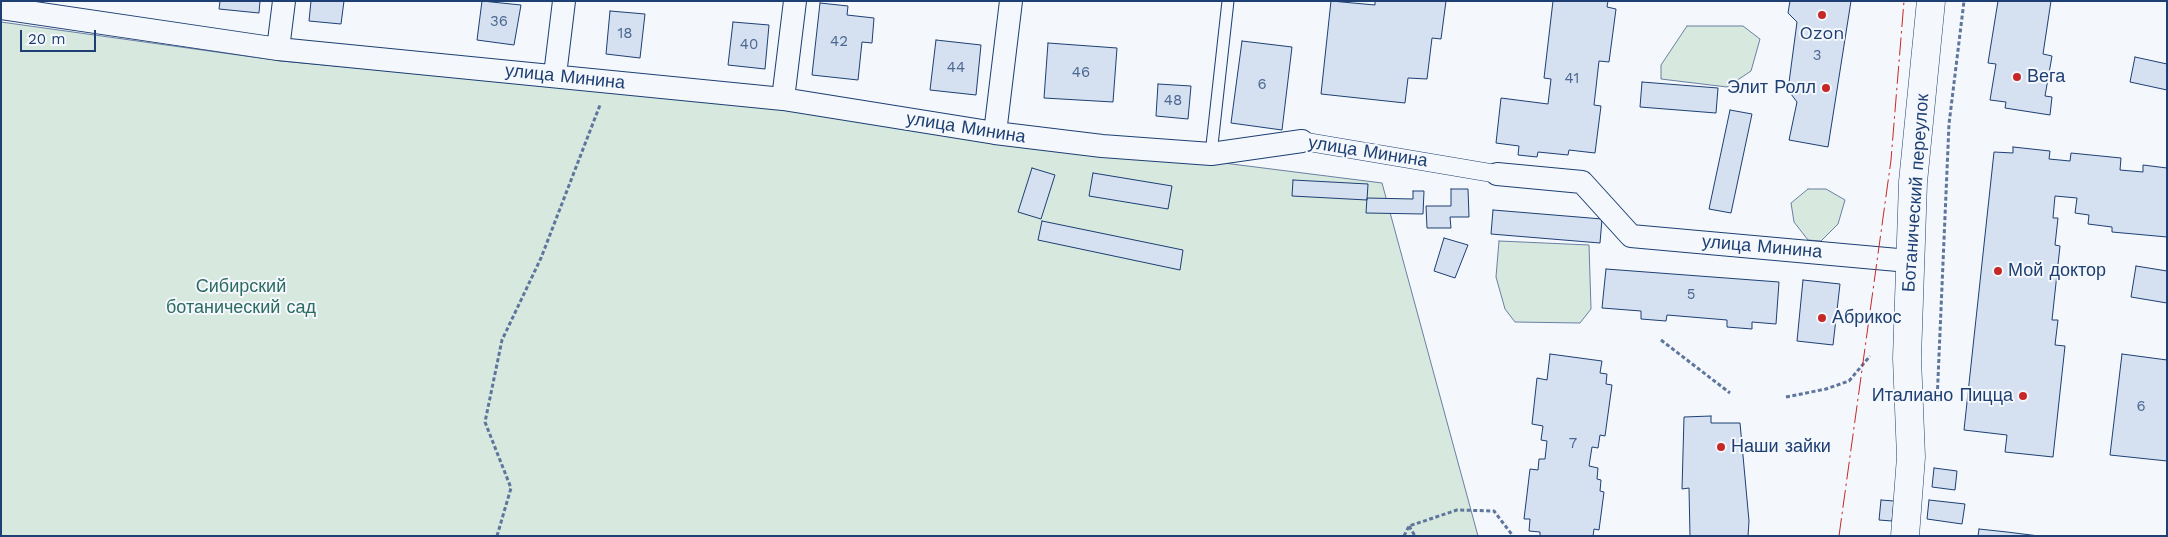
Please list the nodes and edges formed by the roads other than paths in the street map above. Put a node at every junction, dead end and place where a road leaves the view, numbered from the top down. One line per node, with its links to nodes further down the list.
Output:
1 (284, 1): 9 (street)
2 (564, 1): 10 (street)
3 (796, 1): 11 (street)
4 (1010, 1): 12 (street)
5 (1228, 1): 14 (lane)
6 (1931, 1): 16 (street, Ботанический переулок)
7 (26, 6): 8 (street, улица Минина); 9 (street, улица Минина)
8 (1, 8)
9 (278, 49): 10 (street, улица Минина)
10 (555, 75): 11 (street, улица Минина)
11 (783, 99): 12 (street, улица Минина)
12 (995, 133): 14 (street, улица Минина)
13 (1302, 141): 14 (street, улица Минина); 15 (street, улица Минина)
14 (1211, 154)
15 (1497, 174): 16 (street, улица Минина)
16 (1909, 261): 17 (street, Ботанический переулок)
17 (1905, 536)

